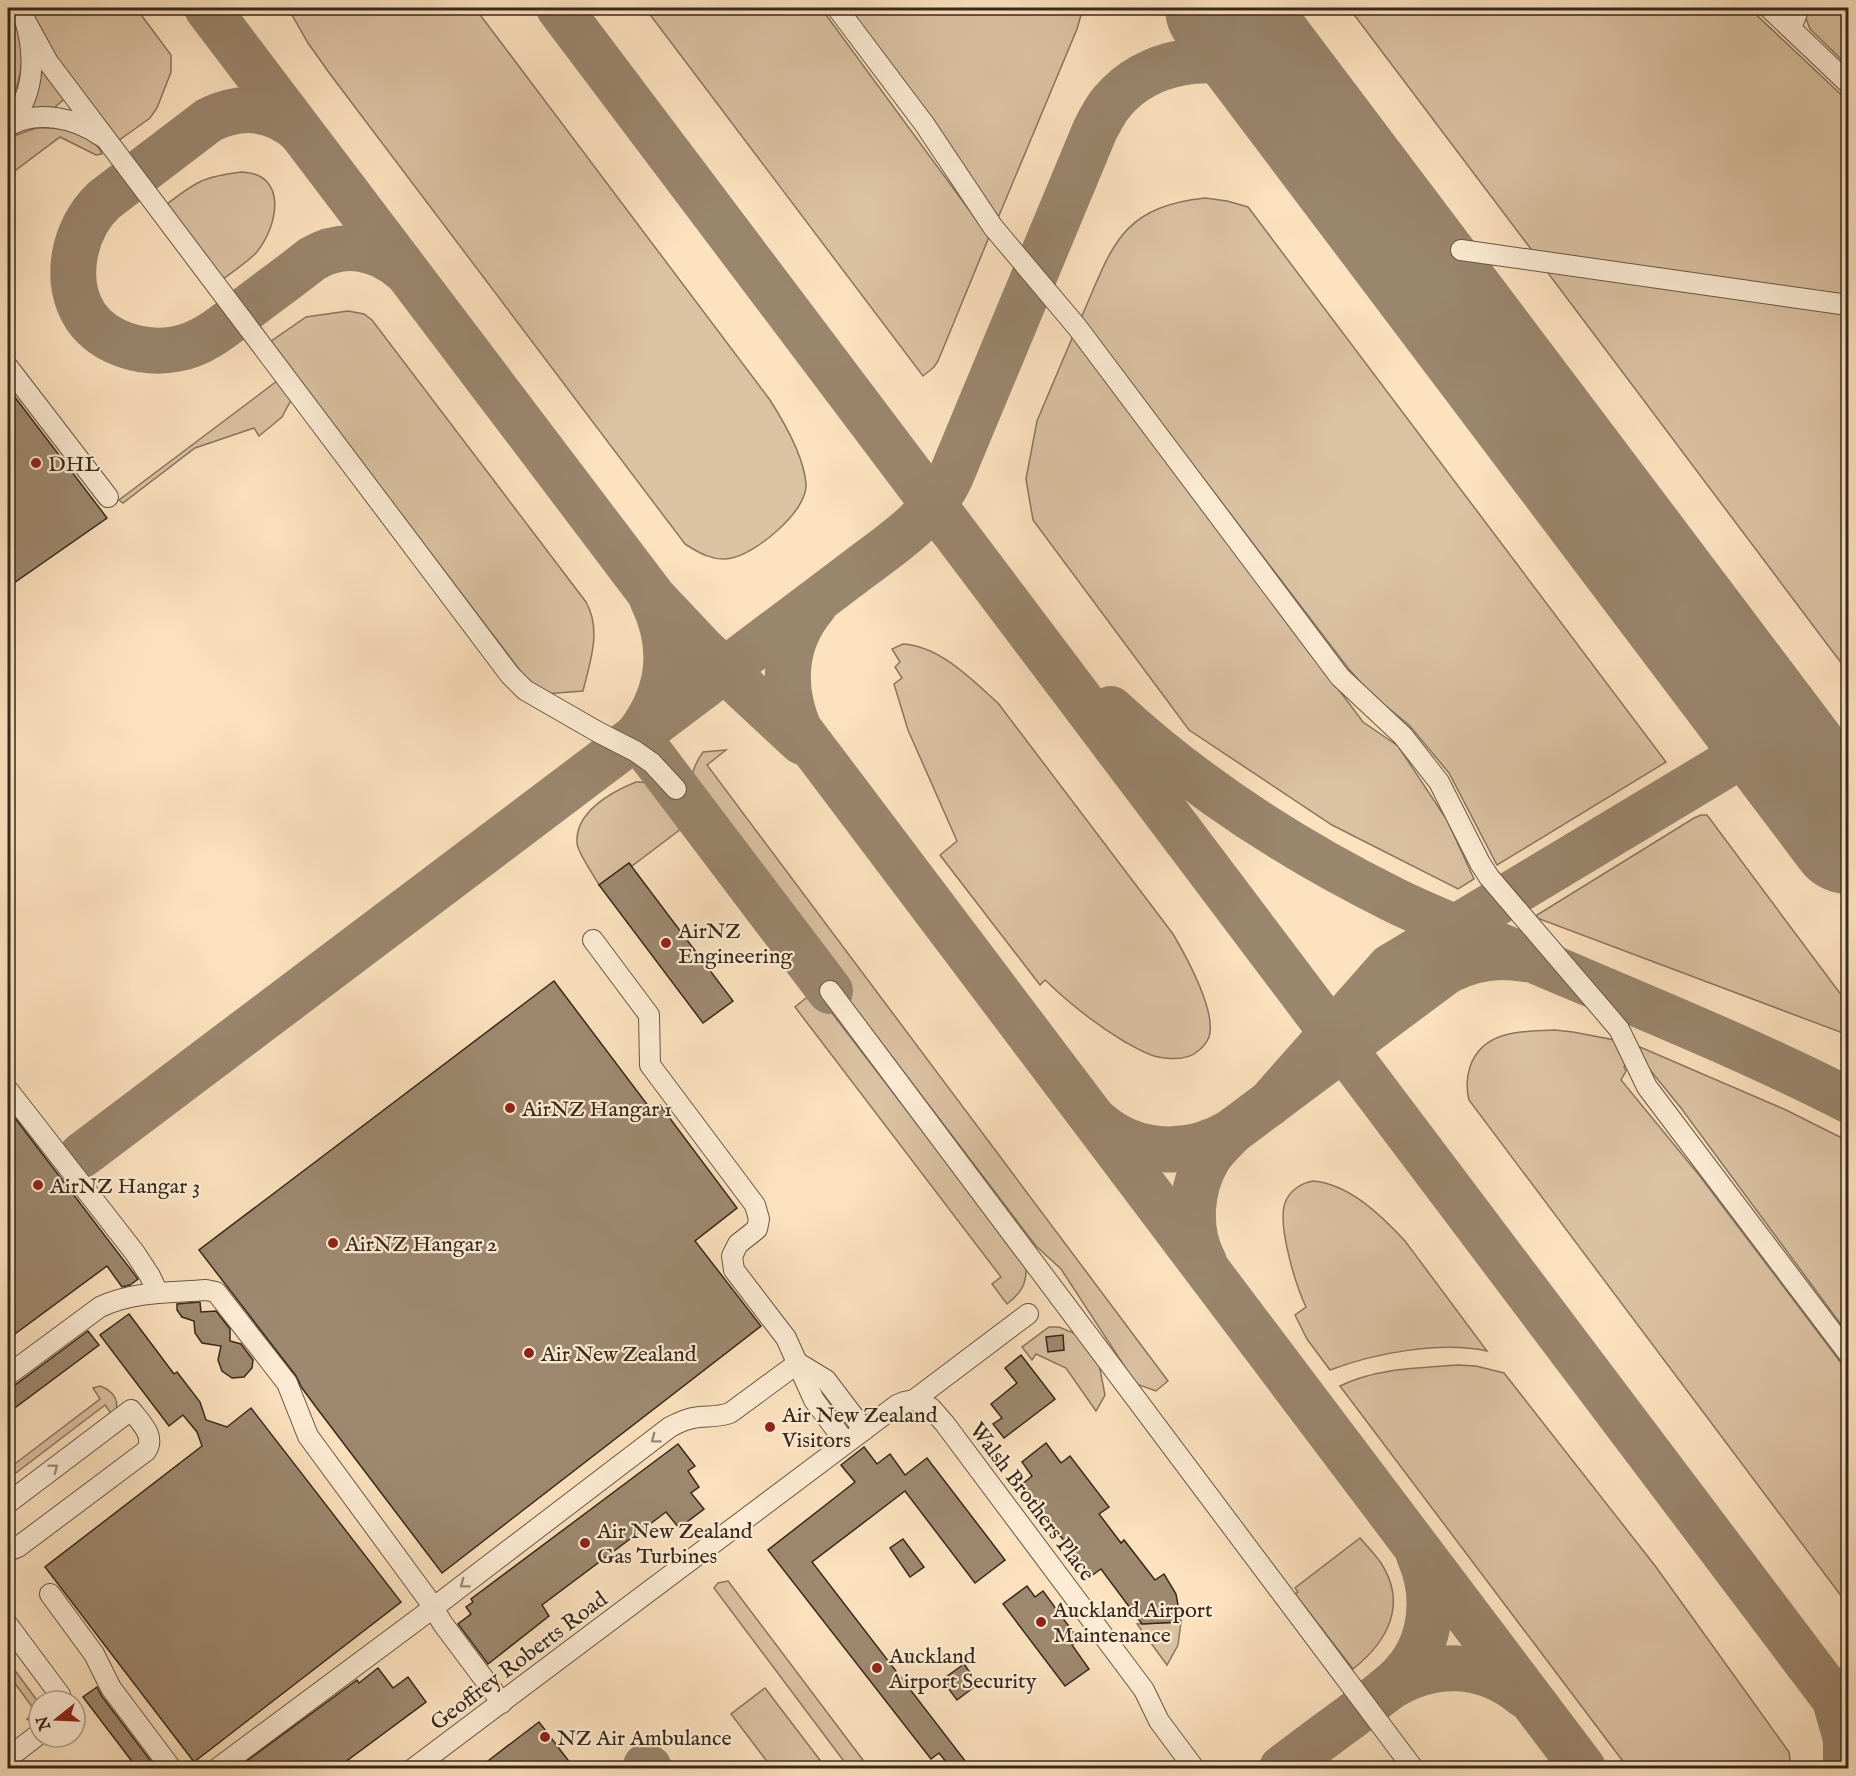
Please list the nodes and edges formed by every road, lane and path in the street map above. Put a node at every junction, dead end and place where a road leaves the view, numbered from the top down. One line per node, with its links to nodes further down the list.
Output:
1 (837, 8): 19 (street)
2 (1769, 8): 5 (street)
3 (1799, 8): 5 (street)
4 (23, 15): 7 (street); 8 (street)
5 (1791, 28): 6 (street)
6 (1848, 83)
7 (8, 125): 8 (street)
8 (108, 142): 13 (street)
9 (1461, 250): 10 (street)
10 (1848, 304)
11 (8, 367): 12 (street)
12 (108, 497)
13 (676, 789)
14 (593, 940): 20 (street)
15 (830, 991): 38 (street)
16 (8, 1090): 17 (street)
17 (158, 1293): 21 (street); 28 (street)
18 (1028, 1314): 22 (street, Geoffrey Roberts Road)
19 (1848, 1353)
20 (798, 1363): 23 (street); 24 (street); 28 (street, one-way to 28)
21 (8, 1374)
22 (915, 1400): 23 (street, Geoffrey Roberts Road); 37 (street, Walsh Brothers Place)
23 (864, 1430): 24 (street, Geoffrey Roberts Road)
24 (846, 1443): 31 (street, Geoffrey Roberts Road)
25 (8, 1503): 26 (street, one-way to 26)
26 (8, 1551)
27 (50, 1594): 34 (street)
28 (433, 1608): 31 (street); 35 (street)
29 (8, 1625): 30 (street)
30 (56, 1689)
31 (502, 1703): 36 (street, Geoffrey Roberts Road)
32 (27, 1743): 33 (street)
33 (8, 1758)
34 (171, 1768)
35 (218, 1768)
36 (414, 1768)
37 (1194, 1768)
38 (1413, 1768)

